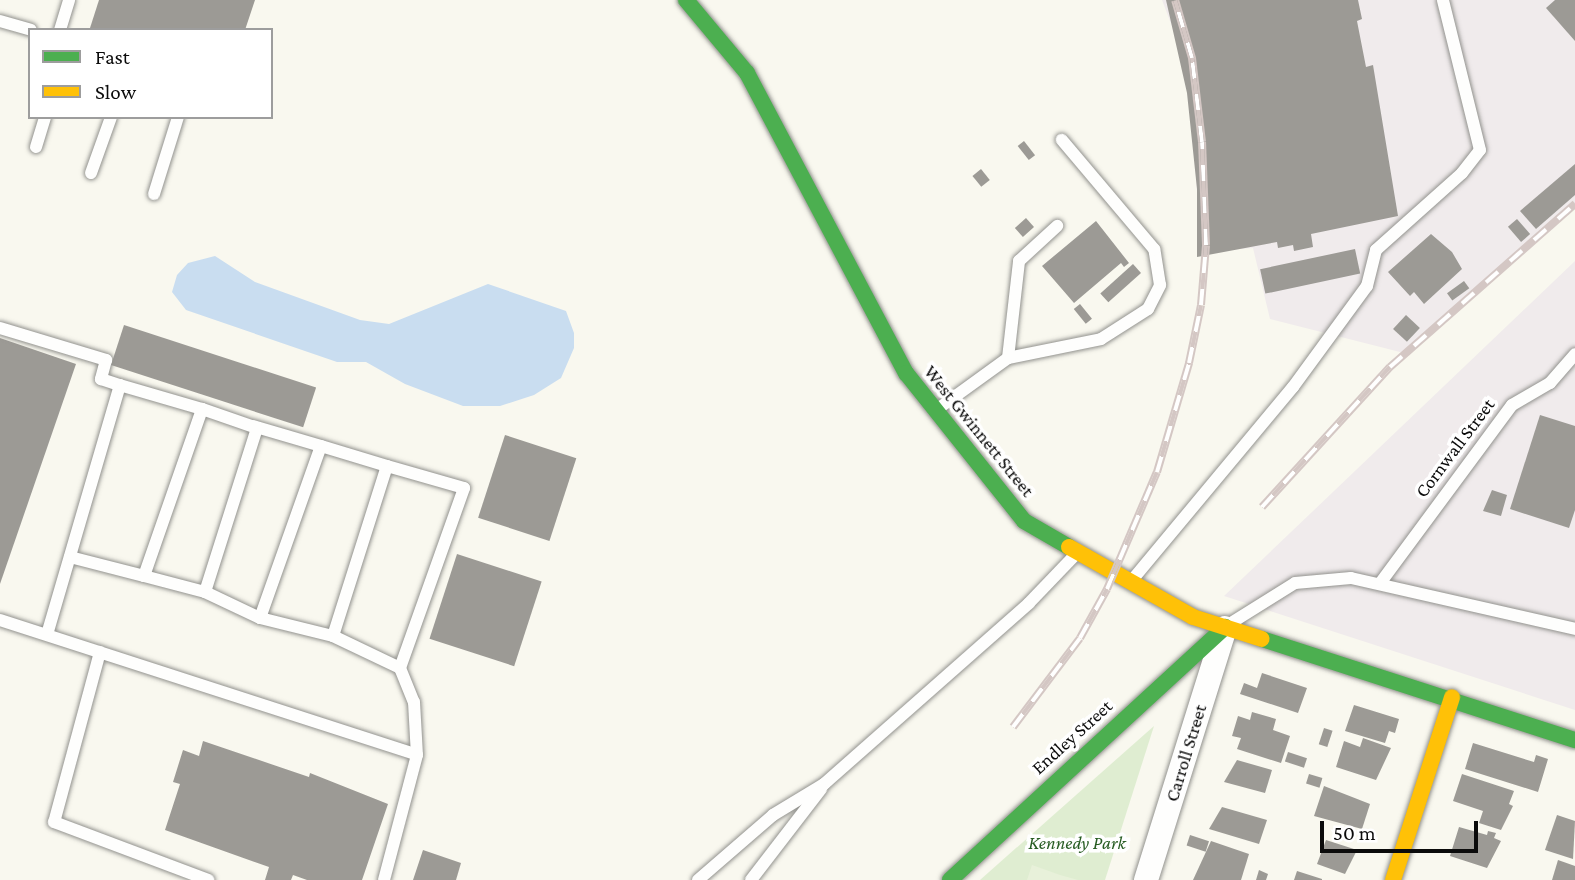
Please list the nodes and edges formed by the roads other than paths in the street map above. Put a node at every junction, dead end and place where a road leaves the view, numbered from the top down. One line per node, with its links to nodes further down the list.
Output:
1 (69, 0): 5 (lane)
2 (686, 0): 20 (main road, West Gwinnett Street)
3 (1443, 0): 27 (lane)
4 (0, 21): 6 (lane)
5 (61, 28)
6 (28, 29)
7 (44, 119): 11 (lane)
8 (110, 119): 12 (lane)
9 (177, 119): 13 (lane)
10 (1062, 140): 17 (lane)
11 (36, 147)
12 (91, 173)
13 (154, 194)
14 (1057, 226): 17 (lane)
15 (0, 328): 18 (lane)
16 (1575, 354): 28 (lane, Cornwall Street)
17 (1007, 358): 20 (lane)
18 (120, 385): 19 (lane); 25 (lane)
19 (202, 409): 21 (lane); 26 (lane)
20 (936, 410): 24 (main road, West Gwinnett Street)
21 (253, 426): 22 (lane); 29 (lane)
22 (321, 446): 23 (lane); 30 (lane)
23 (387, 466): 35 (lane); 37 (lane)
24 (1077, 551): 27 (main road, West Gwinnett Street); 41 (lane)
25 (70, 557): 26 (lane); 34 (lane)
26 (144, 576): 29 (lane)
27 (1131, 582): 32 (main road, West Gwinnett Street)
28 (1381, 582): 32 (lane); 33 (lane)
29 (205, 592): 30 (lane)
30 (260, 618): 35 (lane)
31 (0, 620): 34 (lane)
32 (1225, 627): 38 (main road, West Gwinnett Street); 46 (main road, Endley Street); 47 (street, Carroll Street)
33 (1575, 629)
34 (47, 635): 36 (lane)
35 (333, 636): 37 (lane)
36 (100, 652): 40 (lane); 43 (lane)
37 (400, 668): 40 (lane)
38 (1452, 697): 39 (main road, West Gwinnett Street); 48 (main road)
39 (1575, 740)
40 (417, 755): 44 (lane)
41 (824, 784): 42 (lane); 45 (lane)
42 (754, 878)
43 (208, 880)
44 (384, 880)
45 (698, 880)
46 (950, 880)
47 (1146, 880)
48 (1394, 880)

